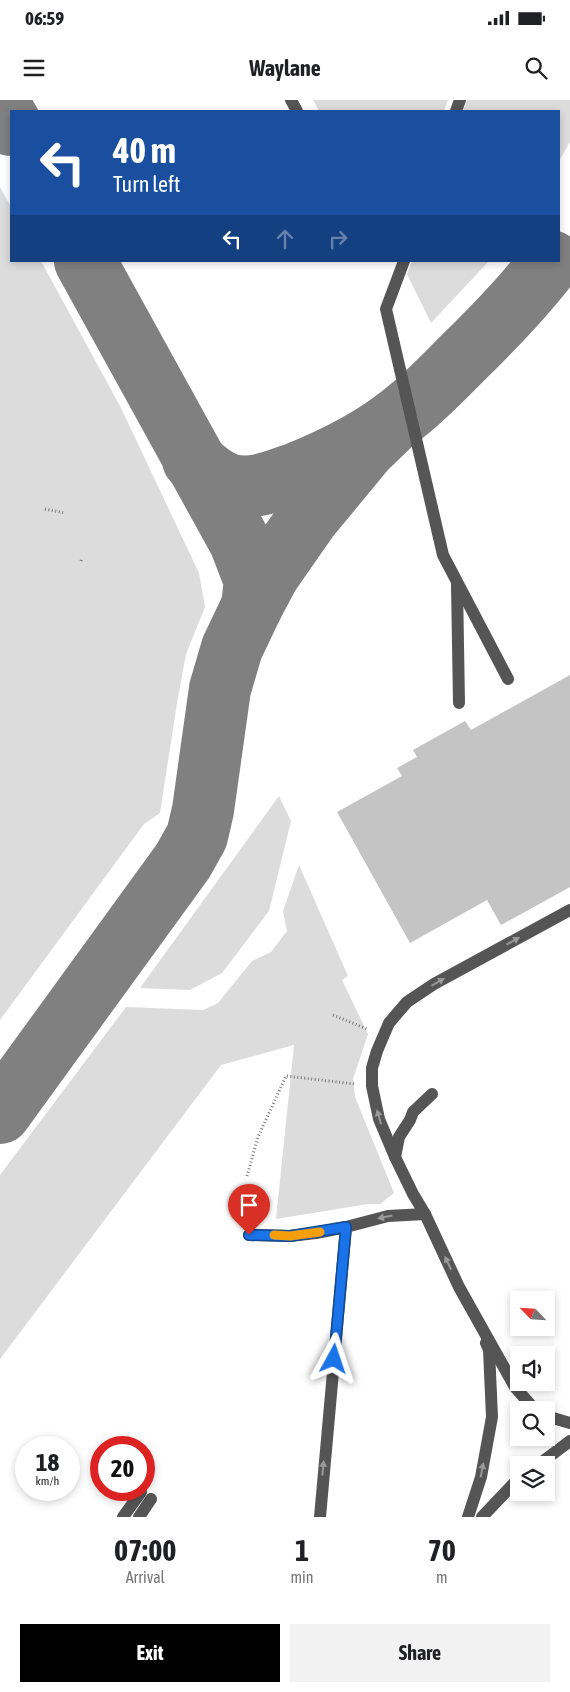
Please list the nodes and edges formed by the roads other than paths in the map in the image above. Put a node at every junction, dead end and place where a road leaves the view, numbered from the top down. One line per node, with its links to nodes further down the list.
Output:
1 (402, 262): 2 (lane)
2 (457, 582): 3 (lane); 4 (lane)
3 (508, 679)
4 (459, 703)
5 (570, 910): 7 (lane, one-way to 5)
6 (432, 1094): 7 (lane)
7 (395, 1157): 8 (lane)
8 (425, 1214): 9 (lane, one-way to 9); 11 (lane, one-way to 8)
9 (346, 1227): 10 (lane); 20 (lane, one-way to 9)
10 (249, 1235)
11 (459, 1287): 12 (lane); 21 (lane, one-way to 11)
12 (527, 1401)
13 (555, 1419): 14 (lane)
14 (570, 1423)
15 (570, 1441): 16 (lane)
16 (550, 1456)
17 (510, 1487): 22 (lane)
18 (123, 1517): 19 (lane)
19 (139, 1517)
20 (320, 1517)
21 (468, 1517)
22 (482, 1517)

